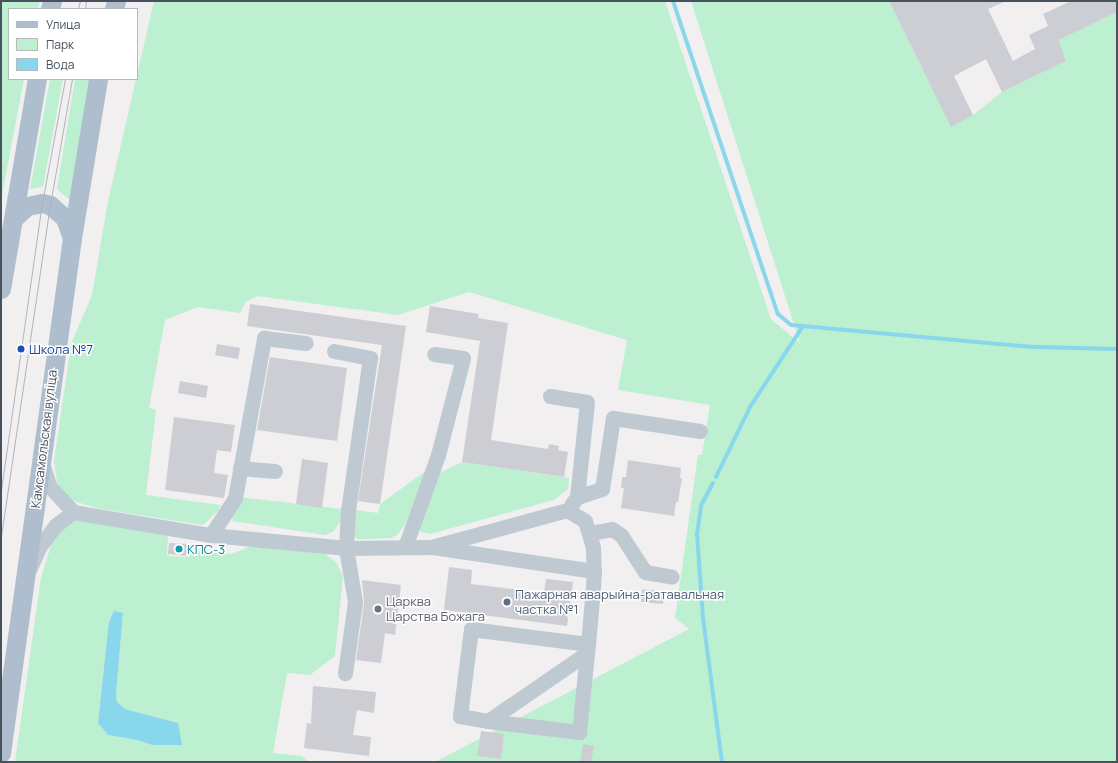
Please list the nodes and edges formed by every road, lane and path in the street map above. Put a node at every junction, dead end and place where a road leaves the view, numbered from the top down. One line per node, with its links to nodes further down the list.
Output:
1 (37, 80): 3 (main road)
2 (98, 80): 4 (main road, Камсамольская вуліца)
3 (13, 219): 4 (main road); 5 (main road)
4 (72, 238): 11 (main road, Камсамольская вуліца)
5 (1, 289)
6 (306, 343): 12 (street)
7 (334, 351): 21 (street)
8 (434, 354): 19 (street)
9 (550, 396): 14 (street)
10 (700, 431): 14 (street)
11 (41, 460): 16 (street); 23 (main road, Камсамольская вуліца)
12 (240, 468): 13 (street); 18 (street)
13 (275, 471)
14 (577, 497): 15 (street)
15 (567, 510): 17 (street); 20 (street)
16 (73, 512): 18 (street); 23 (street)
17 (590, 533): 22 (street); 24 (street)
18 (211, 535): 21 (street)
19 (405, 547): 20 (street); 21 (street)
20 (432, 547): 22 (street)
21 (346, 548): 26 (street)
22 (594, 571): 25 (street)
23 (27, 576): 28 (main road, Камсамольская вуліца)
24 (672, 577)
25 (587, 648): 27 (street); 27 (street); 27 (street)
26 (345, 673)
27 (488, 721)
28 (1, 753)

